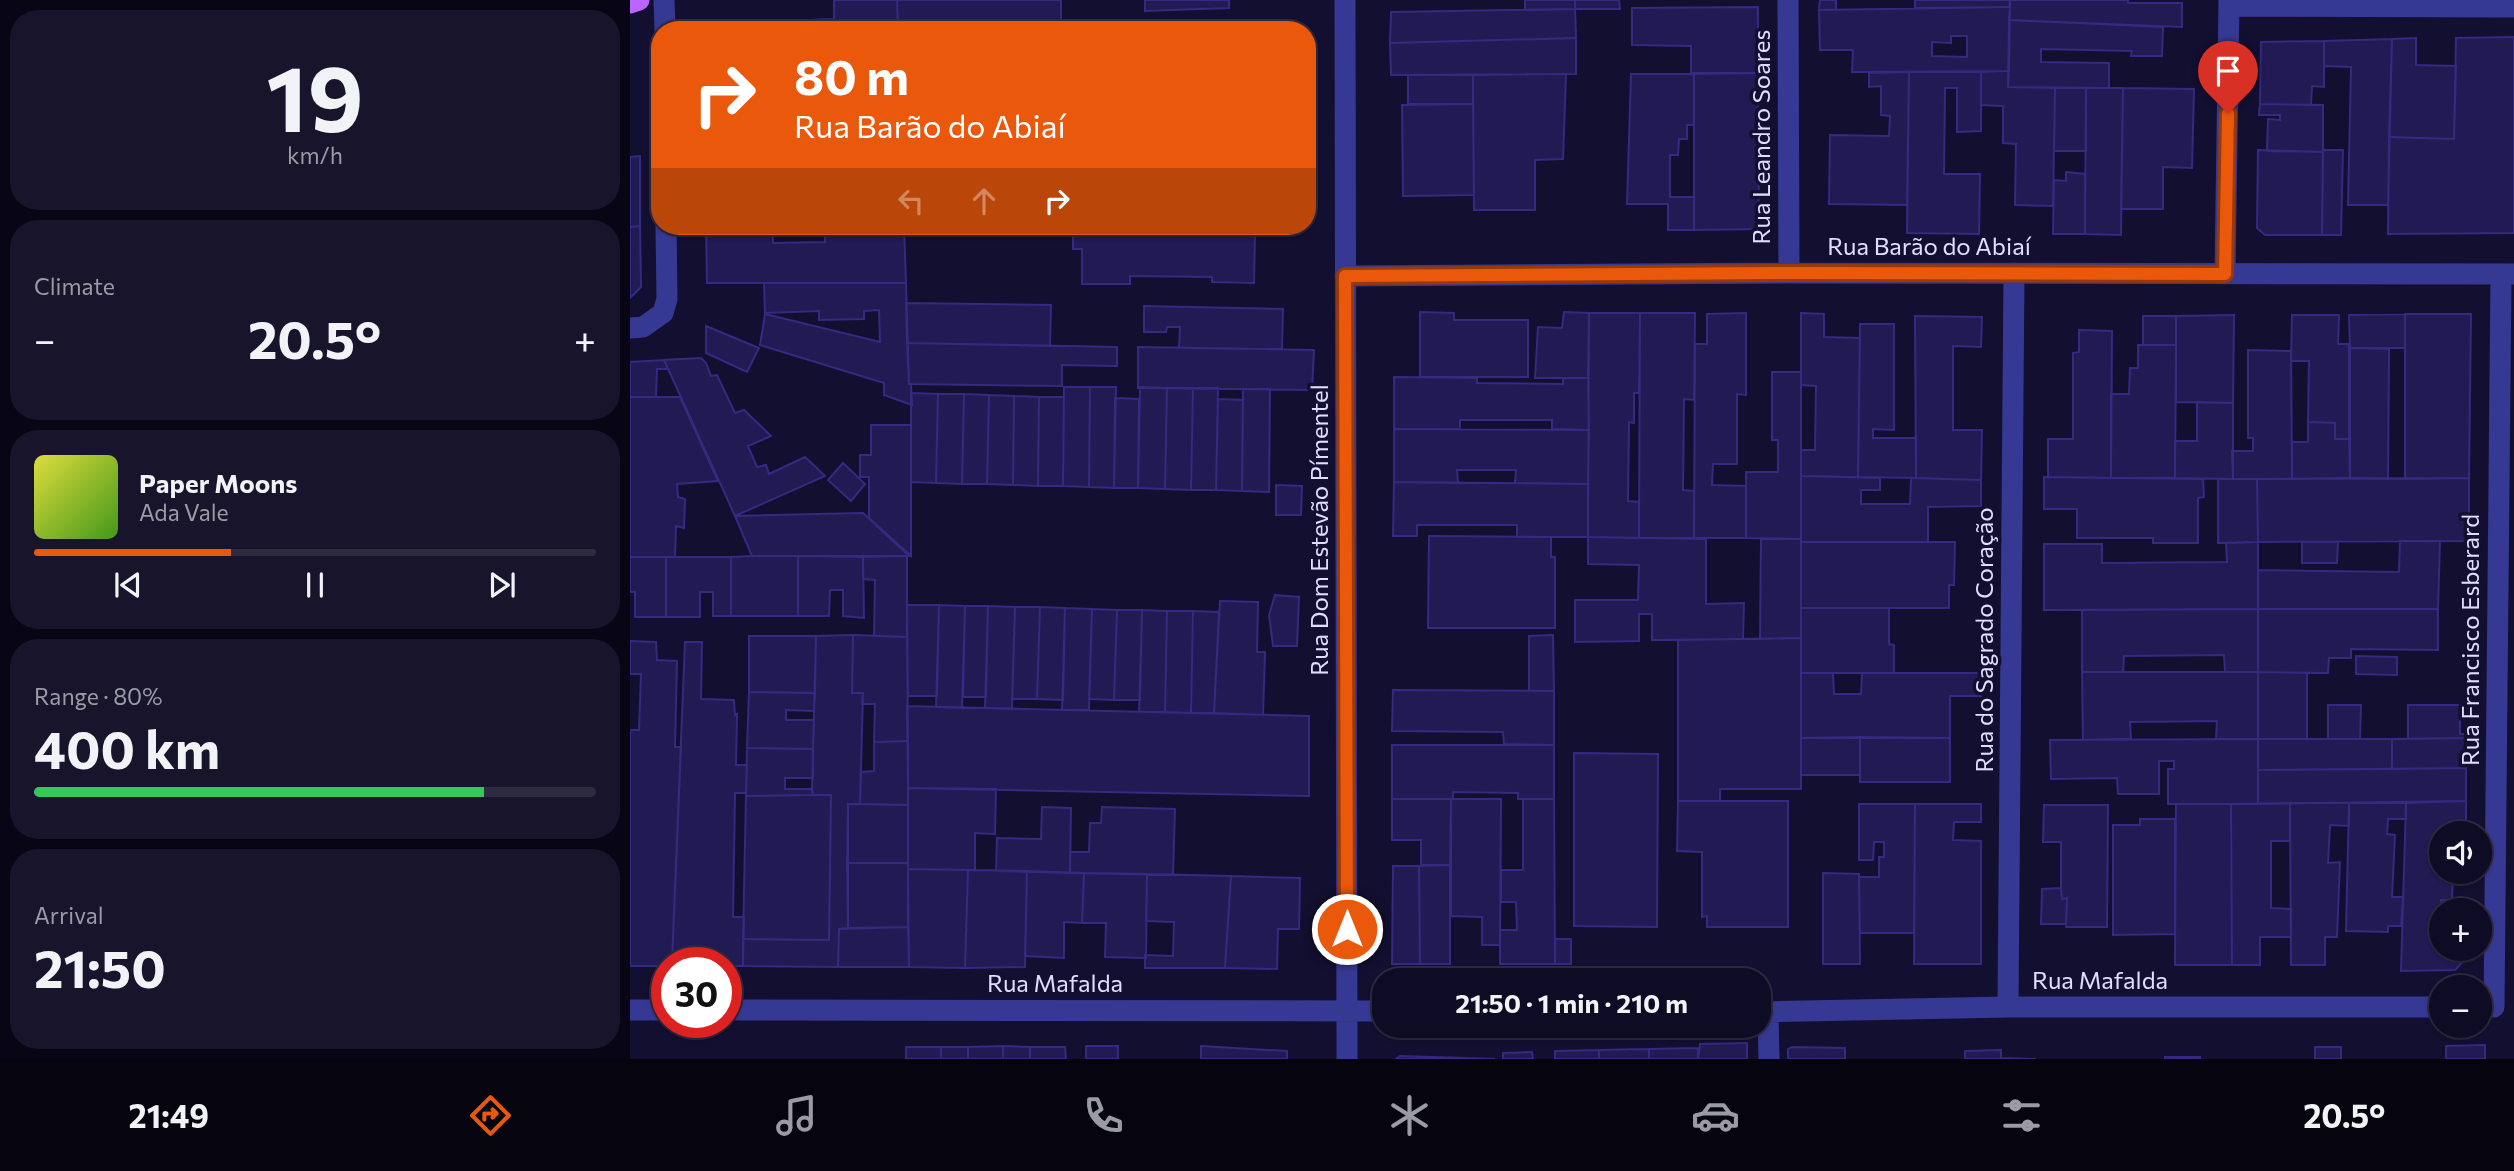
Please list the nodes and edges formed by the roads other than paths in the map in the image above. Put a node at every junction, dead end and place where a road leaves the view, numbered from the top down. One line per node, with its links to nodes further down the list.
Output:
1 (639, 0): 5 (main road)
2 (664, 0): 8 (street)
3 (1345, 0): 14 (street, Rua Dom Estevão Pímentel)
4 (1788, 0): 10 (street, Rua Leandro Soares)
5 (630, 3)
6 (2229, 3): 7 (street); 12 (street)
7 (2514, 7)
8 (665, 21)
9 (666, 235): 15 (street)
10 (1789, 273): 11 (street, Rua Barão do Abiaí); 14 (street, Rua Barão do Abiaí)
11 (2014, 274): 12 (street, Rua Barão do Abiaí); 16 (street, Rua do Sagrado Coração)
12 (2225, 274): 13 (street, Rua Barão do Abiaí)
13 (2507, 274): 18 (street, Rua Francisco Esberard)
14 (1345, 276): 22 (street, Rua Dom Estevão Pímentel)
15 (630, 328)
16 (2008, 1007): 17 (street, Rua Mafalda); 24 (street, Rua Mafalda)
17 (2429, 1007)
18 (2496, 1007)
19 (630, 1010): 20 (street)
20 (651, 1010)
21 (742, 1010): 22 (street, Rua Mafalda)
22 (1348, 1011): 23 (street, Rua Mafalda); 26 (street, Rua Dom Estevão Pímentel)
23 (1372, 1011)
24 (1771, 1013)
25 (1766, 1038): 27 (street)
26 (1348, 1059)
27 (1769, 1059)

